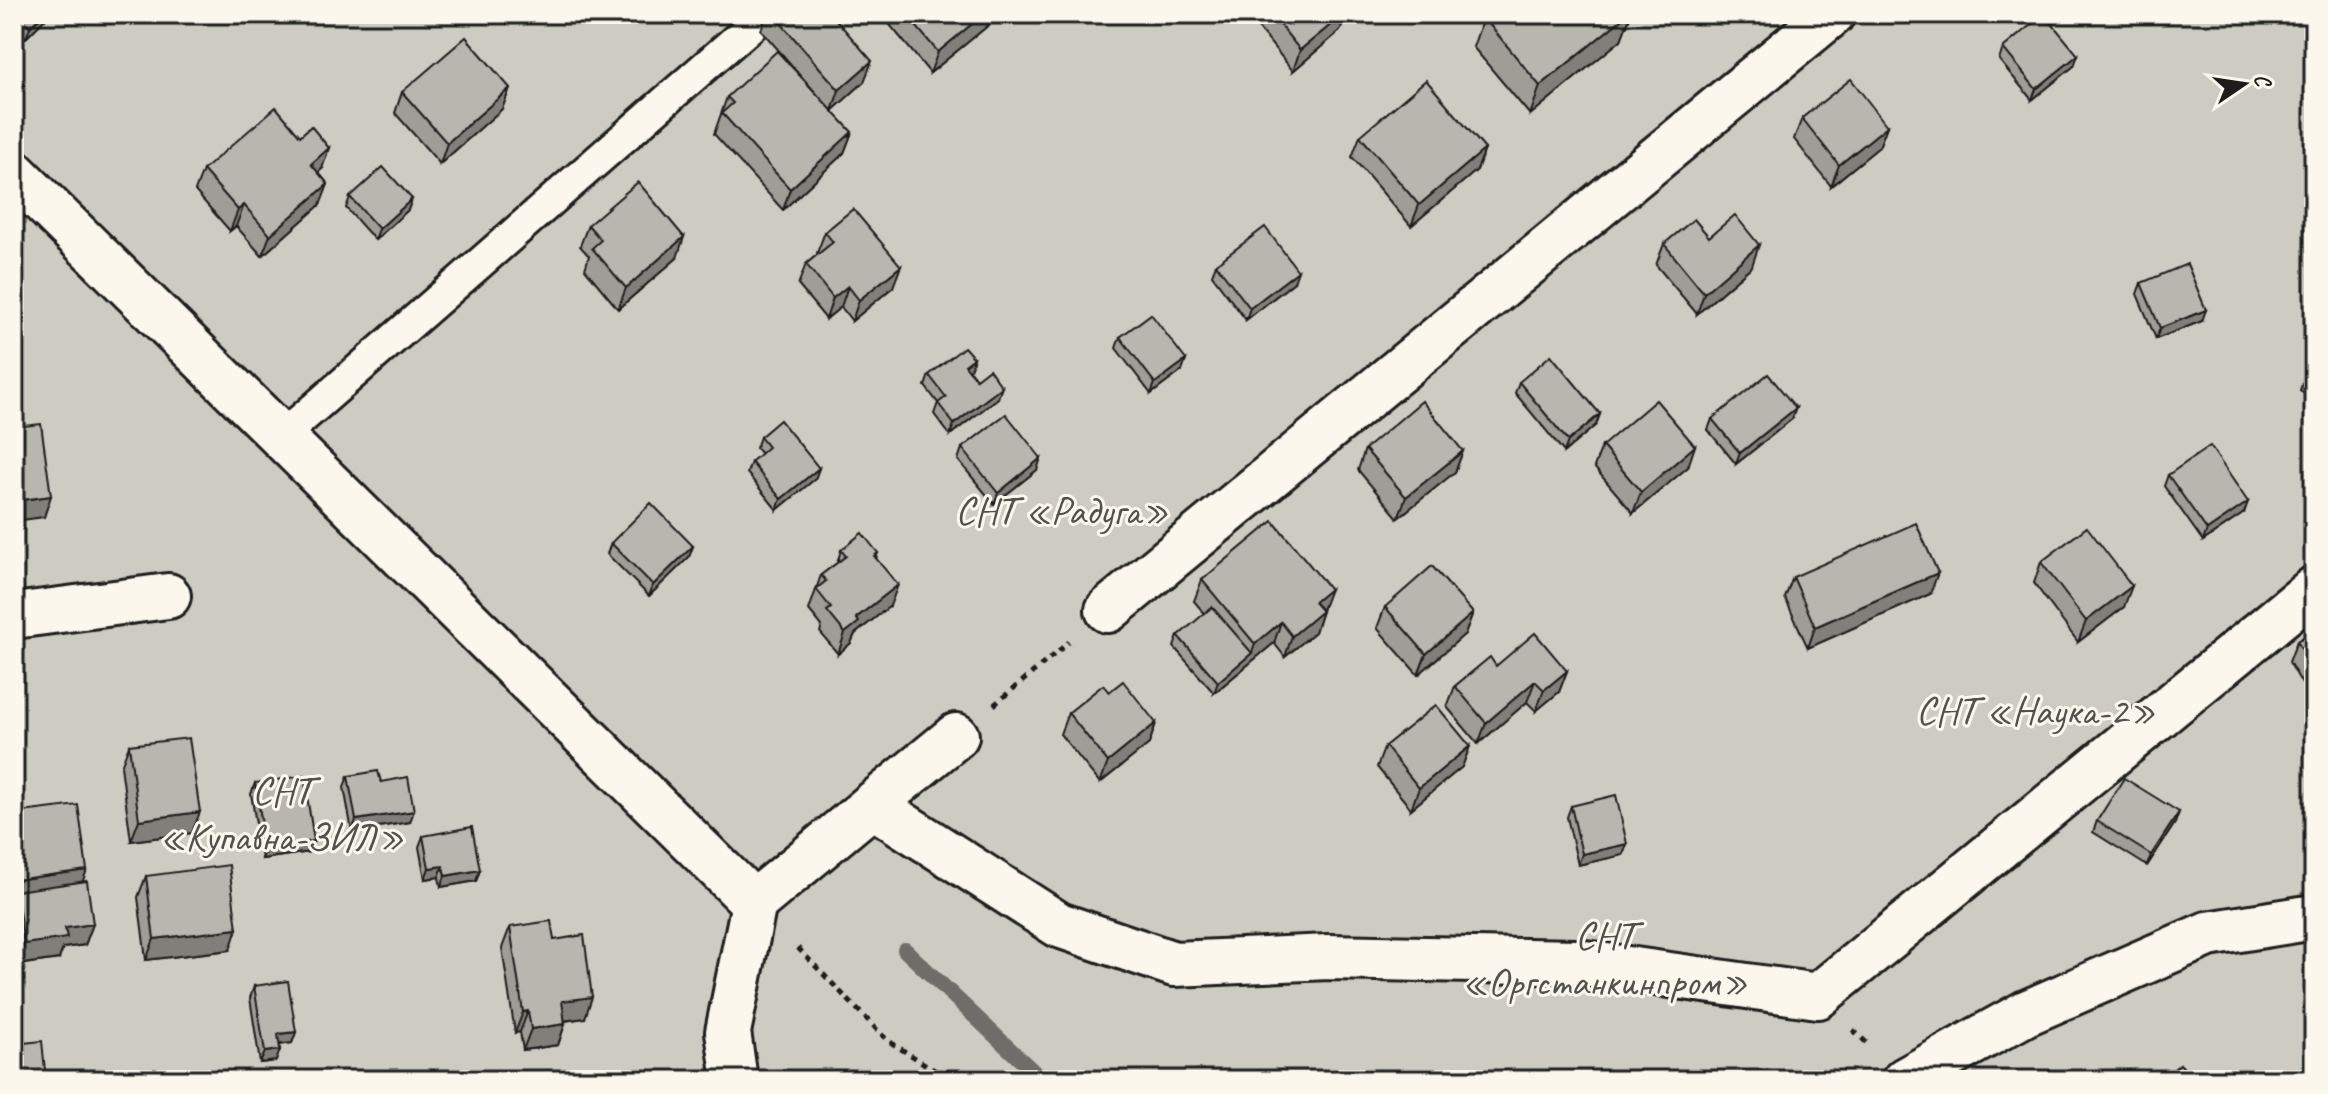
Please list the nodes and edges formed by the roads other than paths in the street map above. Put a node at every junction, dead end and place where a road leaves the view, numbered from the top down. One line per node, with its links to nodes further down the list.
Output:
1 (765, 14): 4 (lane)
2 (1832, 14): 7 (street)
3 (14, 173): 4 (street)
4 (281, 437): 11 (street)
5 (2314, 589): 10 (street)
6 (168, 596): 8 (street)
7 (1108, 610)
8 (14, 616)
9 (956, 736): 10 (street)
10 (872, 805): 11 (street)
11 (754, 903): 13 (street)
12 (2314, 917): 14 (street)
13 (735, 1080)
14 (1905, 1080)

